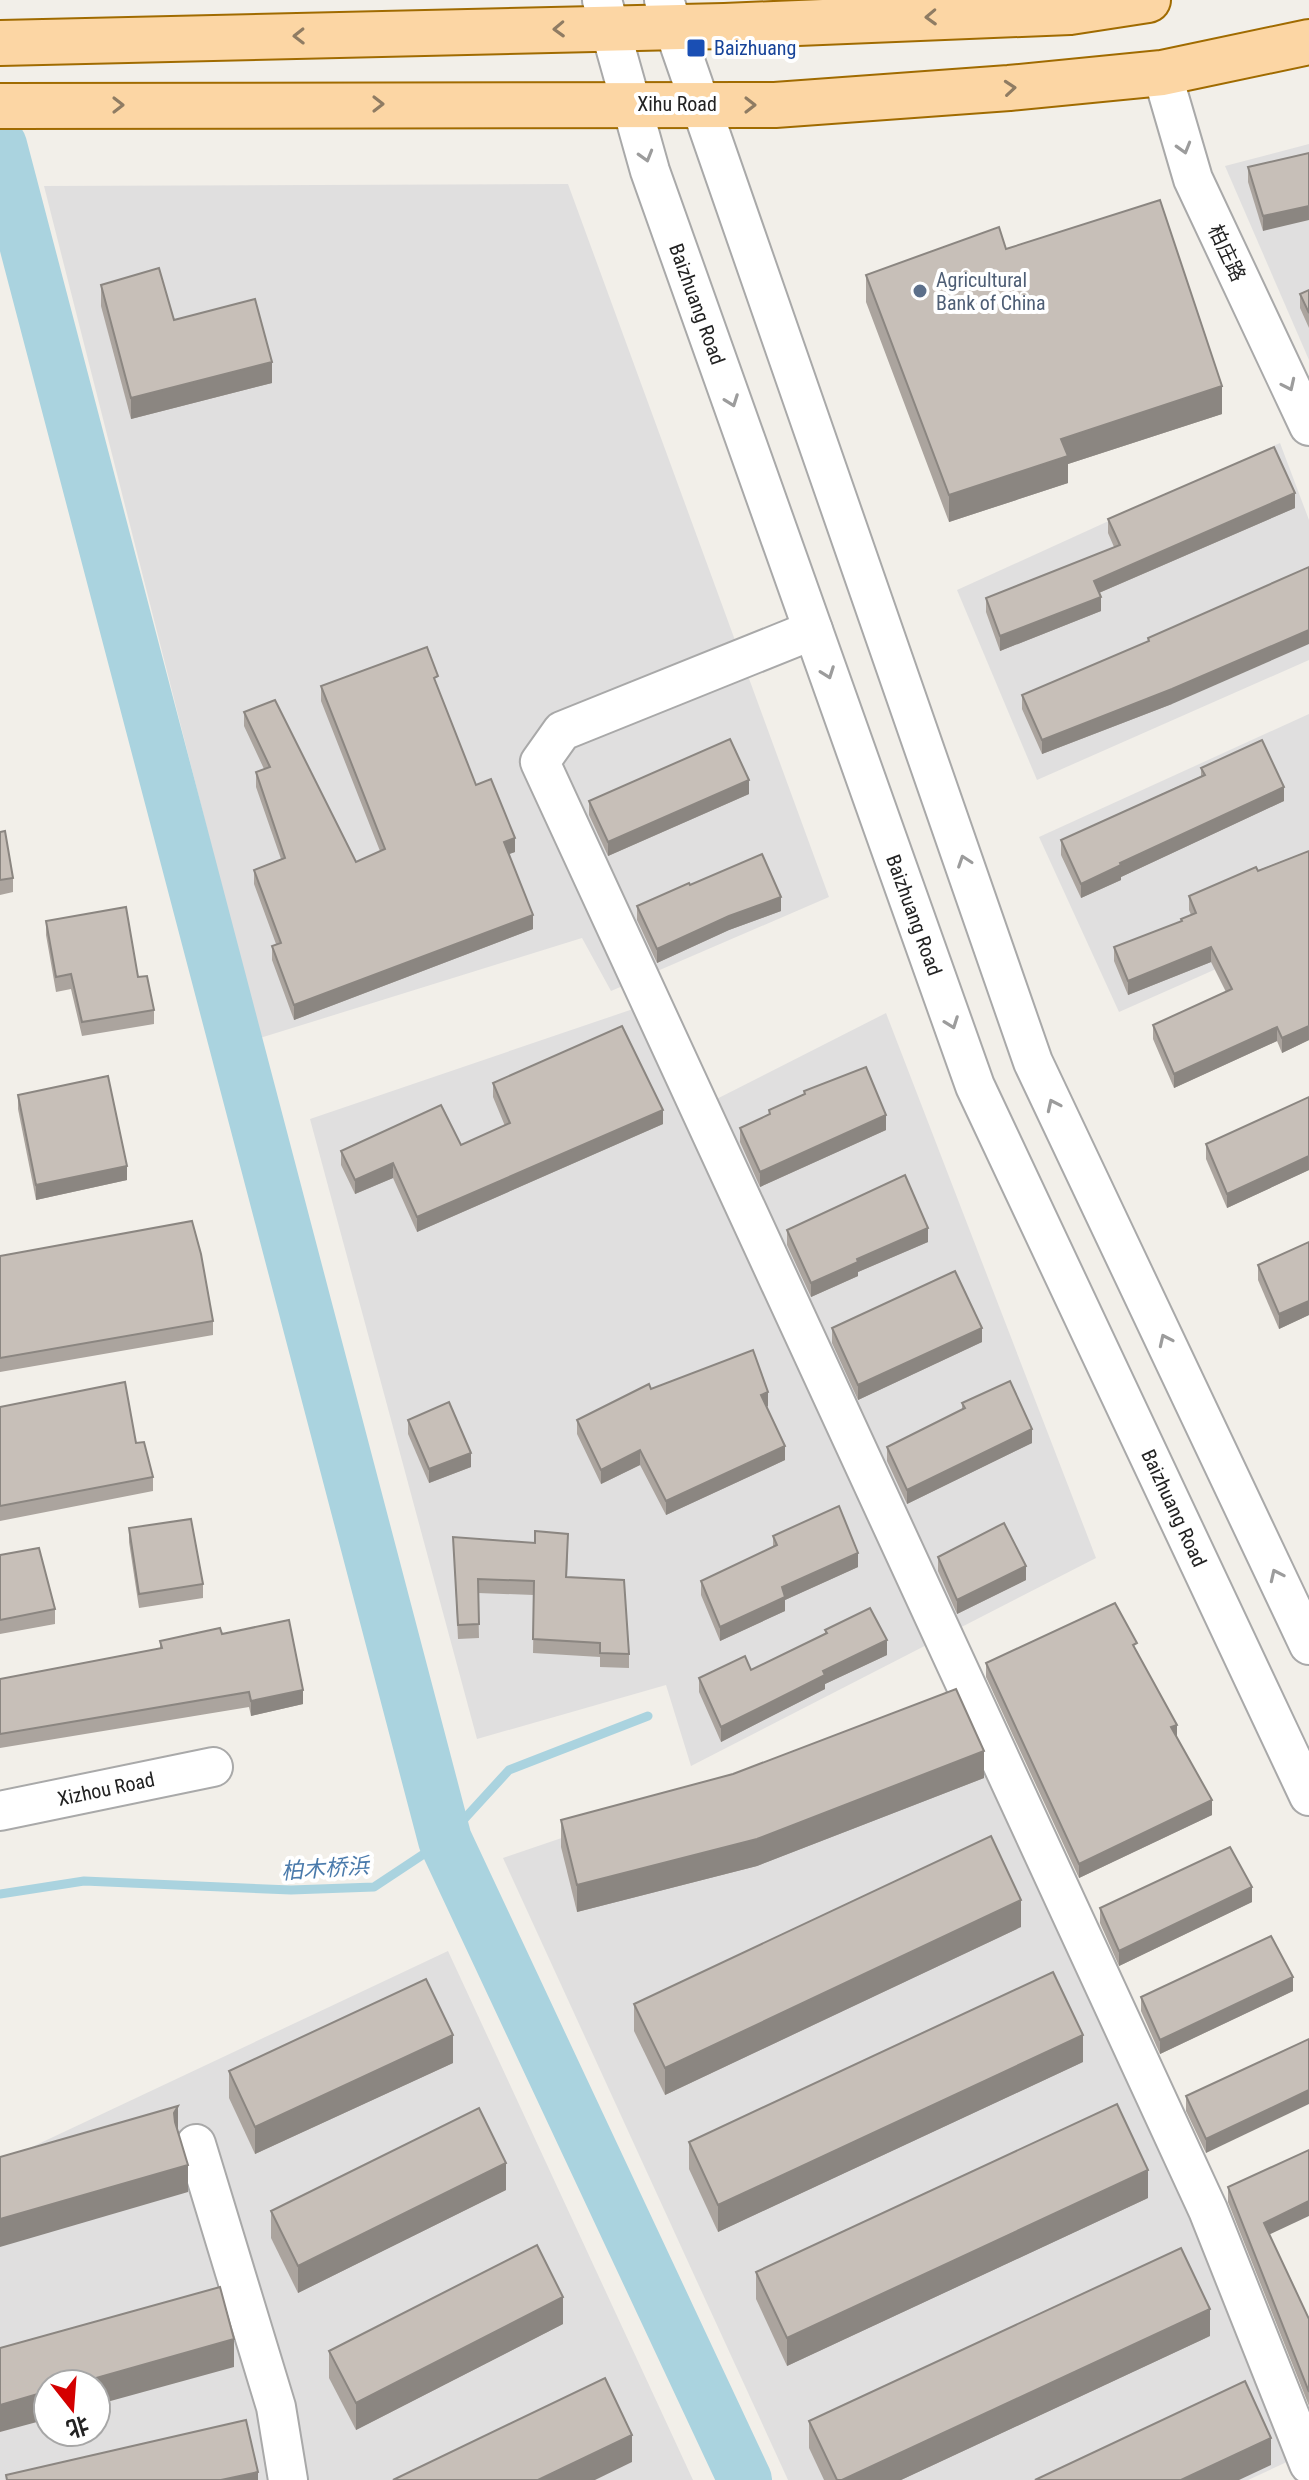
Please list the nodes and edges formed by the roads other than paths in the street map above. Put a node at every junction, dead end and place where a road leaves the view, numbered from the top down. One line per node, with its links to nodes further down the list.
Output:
1 (1148, 0): 3 (main road, one-way to 3)
2 (606, 14): 3 (main road); 5 (main road, one-way to 5); 7 (street, Baizhuang Road)
3 (669, 14): 8 (street)
4 (1309, 42): 6 (main road, Xihu Road)
5 (15, 43)
6 (1162, 73): 8 (main road, Xihu Road, one-way to 6); 10 (street, 柏庄路, one-way to 10)
7 (631, 104): 8 (main road, Xihu Road); 9 (main road, Xihu Road, one-way to 7); 11 (street, Baizhuang Road, one-way to 11)
8 (701, 105): 12 (street, one-way to 8)
9 (20, 106)
10 (1309, 426)
11 (813, 630): 14 (street, Baizhuang Road, one-way to 14); 17 (street)
12 (1309, 1645)
13 (213, 1767): 15 (street, Xizhou Road)
14 (1309, 1796)
15 (0, 1811)
16 (196, 2144): 18 (street)
17 (1309, 2464)
18 (288, 2480)

